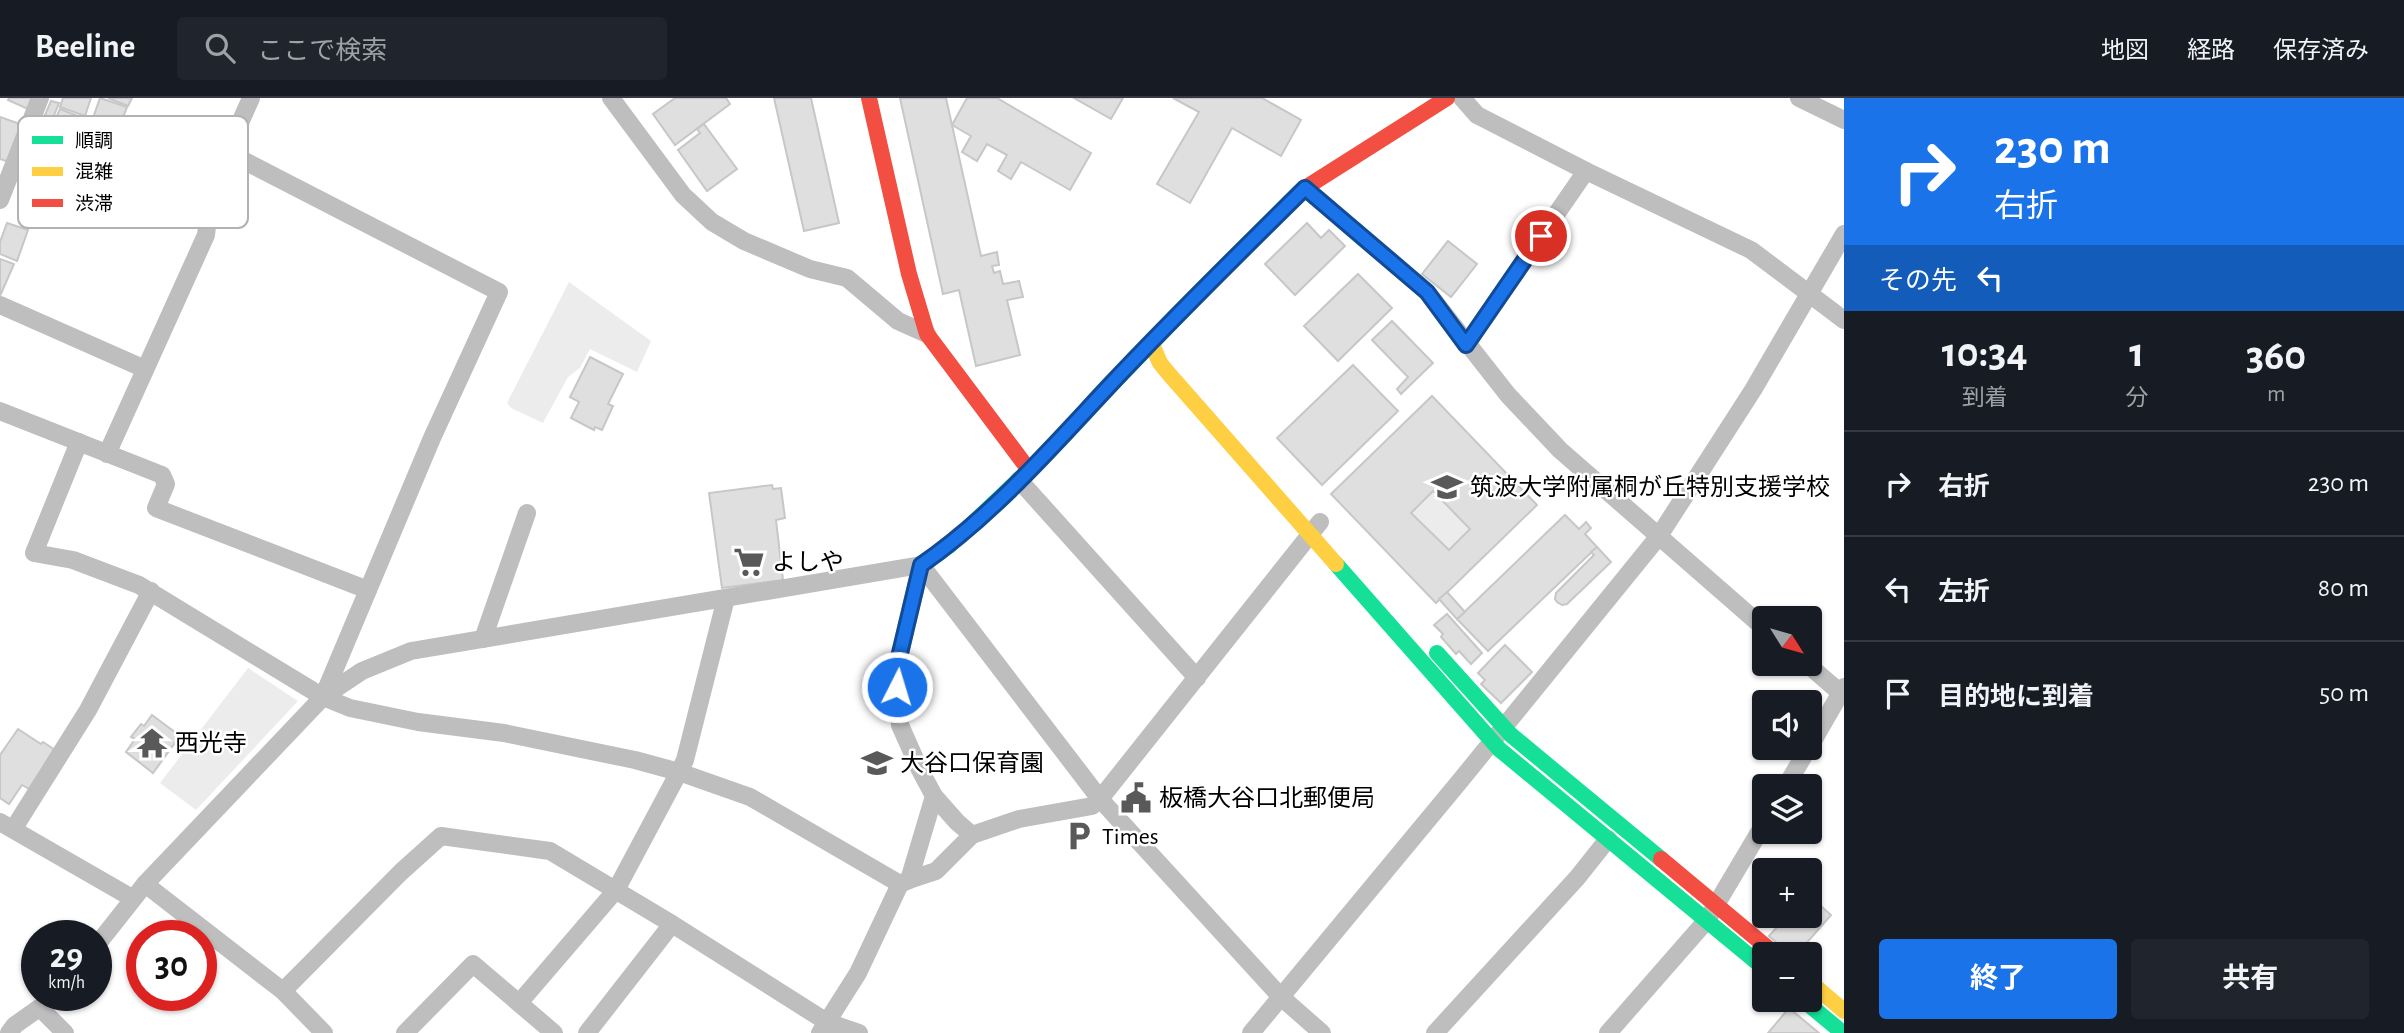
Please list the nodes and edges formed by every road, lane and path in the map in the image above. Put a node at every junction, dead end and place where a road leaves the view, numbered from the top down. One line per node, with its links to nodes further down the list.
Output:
1 (40, 98): 8 (street)
2 (251, 98): 9 (street)
3 (611, 98): 21 (street)
4 (869, 98): 21 (street)
5 (1447, 98): 14 (street)
6 (1462, 98): 13 (street)
7 (1799, 98): 10 (street)
8 (33, 116)
9 (243, 116)
10 (1844, 120)
11 (18, 154): 15 (street)
12 (248, 163): 36 (street)
13 (1586, 171): 18 (street); 23 (street)
14 (1305, 188): 22 (street); 23 (street)
15 (0, 200)
16 (207, 228): 25 (street)
17 (1844, 234): 18 (street)
18 (1808, 292): 20 (street); 33 (street)
19 (0, 305): 25 (street)
20 (1844, 320)
21 (927, 334): 29 (street)
22 (1151, 342): 24 (street); 29 (street); 32 (street)
23 (1466, 345): 33 (street)
24 (1171, 351)
25 (145, 369): 28 (street)
26 (0, 411): 27 (street)
27 (79, 442): 28 (street); 37 (street)
28 (107, 454): 36 (street)
29 (1024, 475): 35 (street); 43 (street)
30 (1285, 481): 32 (street)
31 (527, 513): 40 (street)
32 (1315, 528): 34 (street); 43 (street); 47 (street)
33 (1659, 536): 39 (street); 47 (street)
34 (1338, 542)
35 (921, 565): 38 (street); 49 (street); 50 (street)
36 (368, 590): 45 (street)
37 (151, 591): 45 (street); 51 (street)
38 (726, 598): 40 (street); 48 (street)
39 (1752, 617)
40 (483, 639): 45 (street)
41 (1431, 646): 47 (street)
42 (1822, 676): 44 (street)
43 (1197, 678): 50 (street)
44 (1843, 692): 46 (street)
45 (323, 696): 48 (street); 56 (street)
46 (1822, 726)
47 (1497, 734): 53 (street); 59 (street); 66 (street)
48 (679, 772): 55 (street); 57 (street)
49 (934, 796): 52 (street); 55 (street)
50 (1100, 799): 52 (street); 66 (street)
51 (7, 825): 58 (street)
52 (972, 835): 55 (street)
53 (1608, 839): 59 (street); 82 (street)
54 (1752, 844): 59 (street)
55 (904, 882): 72 (street)
56 (145, 884): 58 (street); 64 (street)
57 (616, 890): 60 (street); 64 (street); 67 (street)
58 (132, 898): 61 (street)
59 (1711, 913): 62 (street); 63 (street); 83 (street)
60 (672, 924): 72 (street); 78 (street)
61 (112, 925)
62 (1756, 942)
63 (1752, 956)
64 (283, 991): 75 (street)
65 (1822, 992): 70 (street)
66 (1281, 997): 80 (street); 81 (street)
67 (519, 1003): 76 (street); 77 (street)
68 (36, 1011): 73 (street)
69 (43, 1011): 74 (street)
70 (1844, 1011)
71 (1818, 1012): 84 (street)
72 (823, 1028): 79 (street)
73 (9, 1033)
74 (65, 1033)
75 (324, 1033)
76 (405, 1033)
77 (554, 1033)
78 (587, 1033)
79 (859, 1033)
80 (1251, 1033)
81 (1322, 1033)
82 (1435, 1033)
83 (1608, 1033)
84 (1843, 1033)

